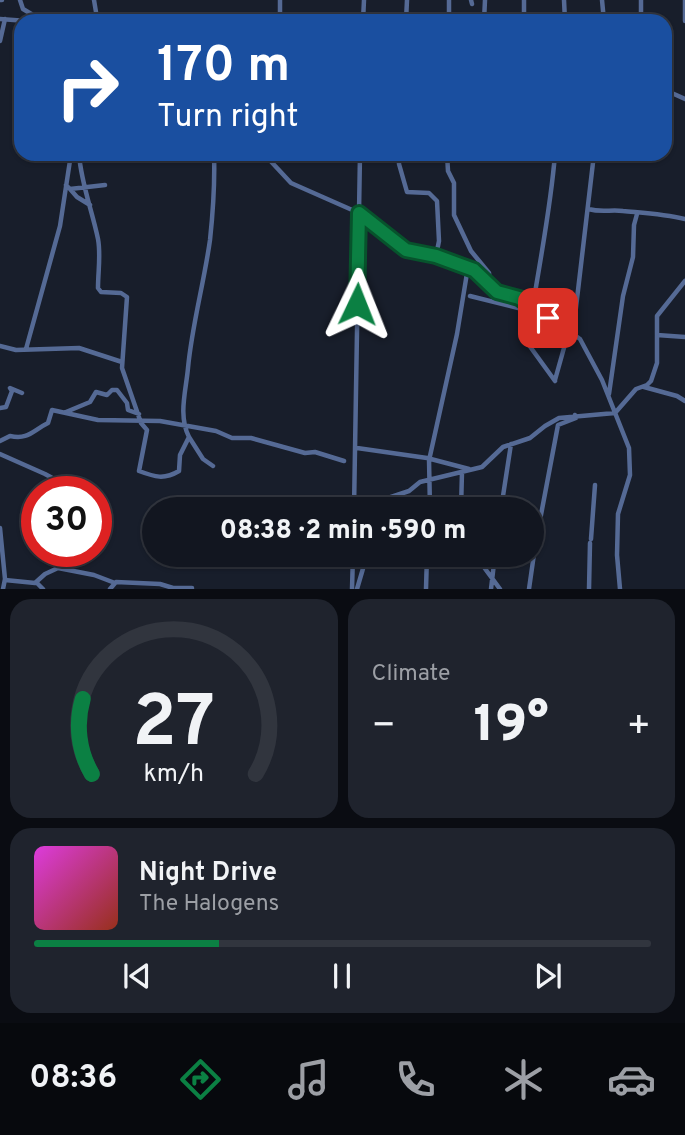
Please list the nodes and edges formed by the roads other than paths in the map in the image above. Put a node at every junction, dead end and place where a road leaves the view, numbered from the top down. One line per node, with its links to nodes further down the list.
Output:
1 (20, 0): 3 (street)
2 (685, 0): 5 (street)
3 (31, 14)
4 (2, 19): 6 (street)
5 (685, 20)
6 (0, 41)
7 (70, 161): 17 (street)
8 (80, 161): 18 (street)
9 (214, 161): 47 (street)
10 (270, 161): 21 (street)
11 (360, 161): 21 (street)
12 (399, 161): 24 (street)
13 (447, 161): 27 (street)
14 (554, 161): 29 (street)
15 (593, 161): 20 (street)
16 (105, 185): 18 (street)
17 (68, 186): 18 (street); 19 (street); 35 (street)
18 (86, 187): 19 (street)
19 (90, 205): 36 (street)
20 (589, 209): 22 (street); 31 (street)
21 (359, 213): 24 (street); 61 (street)
22 (637, 214): 23 (street); 39 (street)
23 (685, 219)
24 (436, 256): 25 (street)
25 (468, 267): 27 (street); 53 (street)
26 (685, 281): 32 (street)
27 (490, 286): 29 (street)
28 (470, 296): 30 (street)
29 (533, 305): 30 (street); 31 (street)
30 (526, 310): 31 (street)
31 (571, 332): 39 (street)
32 (657, 335): 33 (street); 37 (street)
33 (685, 337)
34 (0, 346): 35 (street)
35 (26, 349): 36 (street)
36 (122, 362): 44 (street)
37 (644, 387): 40 (street); 43 (street)
38 (22, 393): 41 (street)
39 (608, 395): 43 (street)
40 (685, 401)
41 (0, 408)
42 (66, 412): 44 (street)
43 (615, 413): 45 (street); 86 (street)
44 (139, 415): 46 (street)
45 (575, 415): 50 (street); 84 (street)
46 (141, 422): 47 (street); 48 (street); 49 (street)
47 (184, 426): 48 (street); 54 (street)
48 (189, 437): 55 (street)
49 (0, 441)
50 (511, 444): 57 (street); 65 (street)
51 (357, 448): 53 (street)
52 (0, 454): 58 (street)
53 (430, 458): 56 (street); 59 (street)
54 (344, 461)
55 (213, 466)
56 (470, 469)
57 (462, 472): 59 (street); 64 (street)
58 (49, 476)
59 (431, 480): 62 (street); 63 (street)
60 (595, 485): 85 (street)
61 (354, 497)
62 (391, 497)
63 (430, 497)
64 (461, 497)
65 (503, 497)
66 (0, 528): 73 (street)
67 (353, 567): 80 (street)
68 (362, 567): 80 (street)
69 (427, 567): 81 (street)
70 (483, 567): 72 (street)
71 (493, 567): 72 (street)
72 (491, 579): 82 (street); 83 (street)
73 (5, 580): 74 (street); 77 (street)
74 (37, 583): 75 (street); 78 (street)
75 (115, 583): 76 (street); 79 (street)
76 (192, 588)
77 (3, 589)
78 (43, 589)
79 (110, 589)
80 (354, 589)
81 (426, 589)
82 (491, 589)
83 (500, 589)
84 (528, 589)
85 (589, 589)
86 (620, 589)

